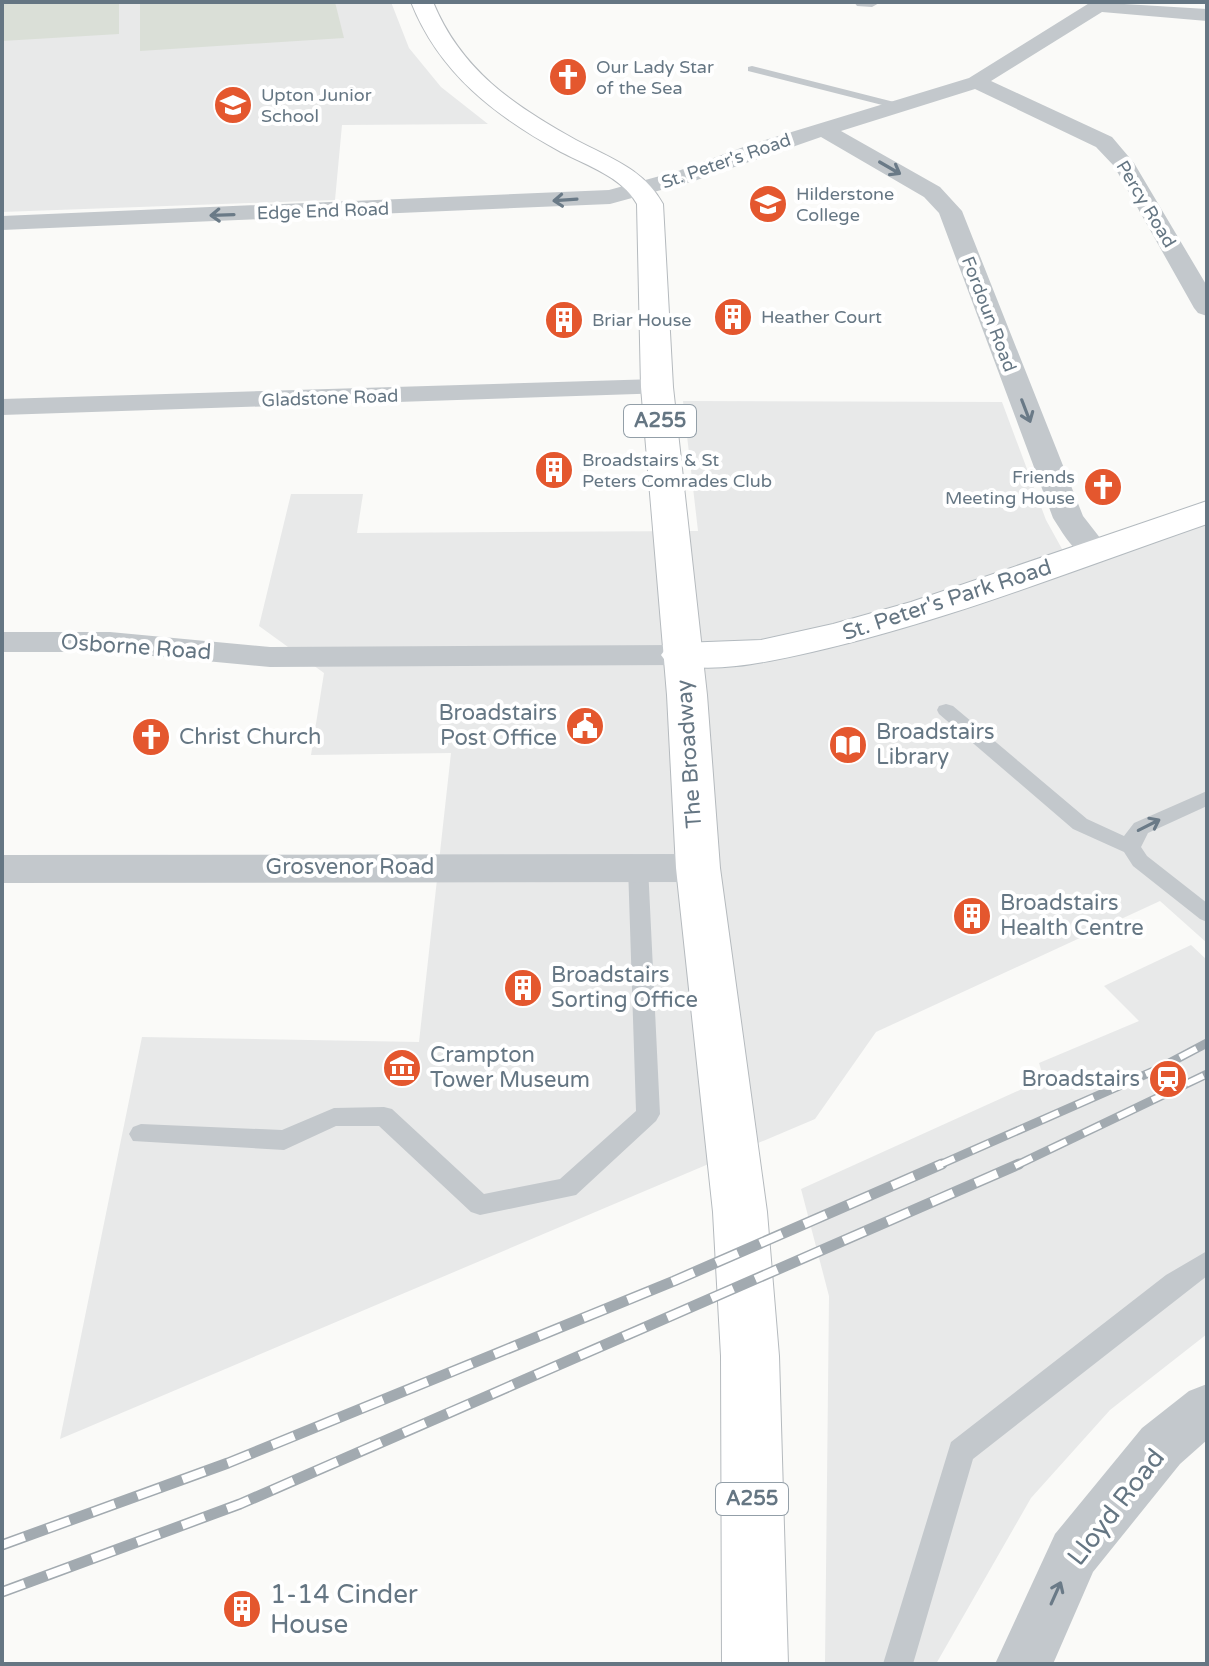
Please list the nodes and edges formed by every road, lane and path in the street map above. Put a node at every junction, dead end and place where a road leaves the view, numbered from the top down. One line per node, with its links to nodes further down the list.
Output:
1 (422, 2): 10 (main road)
2 (863, 2): 3 (street)
3 (872, 2)
4 (1102, 4): 5 (street); 7 (street, St. Peter's Road)
5 (1207, 15)
6 (752, 69): 8 (lane)
7 (976, 82): 8 (street, St. Peter's Road); 12 (street, Percy Road)
8 (898, 106): 9 (street, St. Peter's Road)
9 (823, 129): 10 (street, St. Peter's Road); 16 (street, Fordoun Road, one-way to 16)
10 (642, 189): 11 (street, Edge End Road, one-way to 11); 13 (main road, St. Peter's Road / A255)
11 (2, 223)
12 (1207, 308)
13 (657, 387): 14 (street, Gladstone Road); 18 (main road, St. Peter's Road / A255)
14 (2, 407)
15 (1207, 512): 16 (main road, St. Peter's Park Road)
16 (1095, 552): 18 (main road, St. Peter's Park Road)
17 (2, 642): 19 (street, Osborne Road)
18 (681, 655): 19 (street, The Broadway); 24 (main road, The Broadway / A255)
19 (270, 657)
20 (946, 710): 22 (lane)
21 (1207, 798): 22 (lane, one-way to 21)
22 (1131, 847): 26 (lane)
23 (638, 866): 24 (street, Grosvenor Road); 25 (street, Grosvenor Road); 27 (lane)
24 (698, 868): 30 (main road, The Broadway / A255)
25 (2, 869)
26 (1207, 914)
27 (141, 1134)
28 (1207, 1262): 31 (lane)
29 (1207, 1408): 32 (street, Lloyd Road, one-way to 29)
30 (755, 1664)
31 (898, 1664)
32 (1024, 1664)

